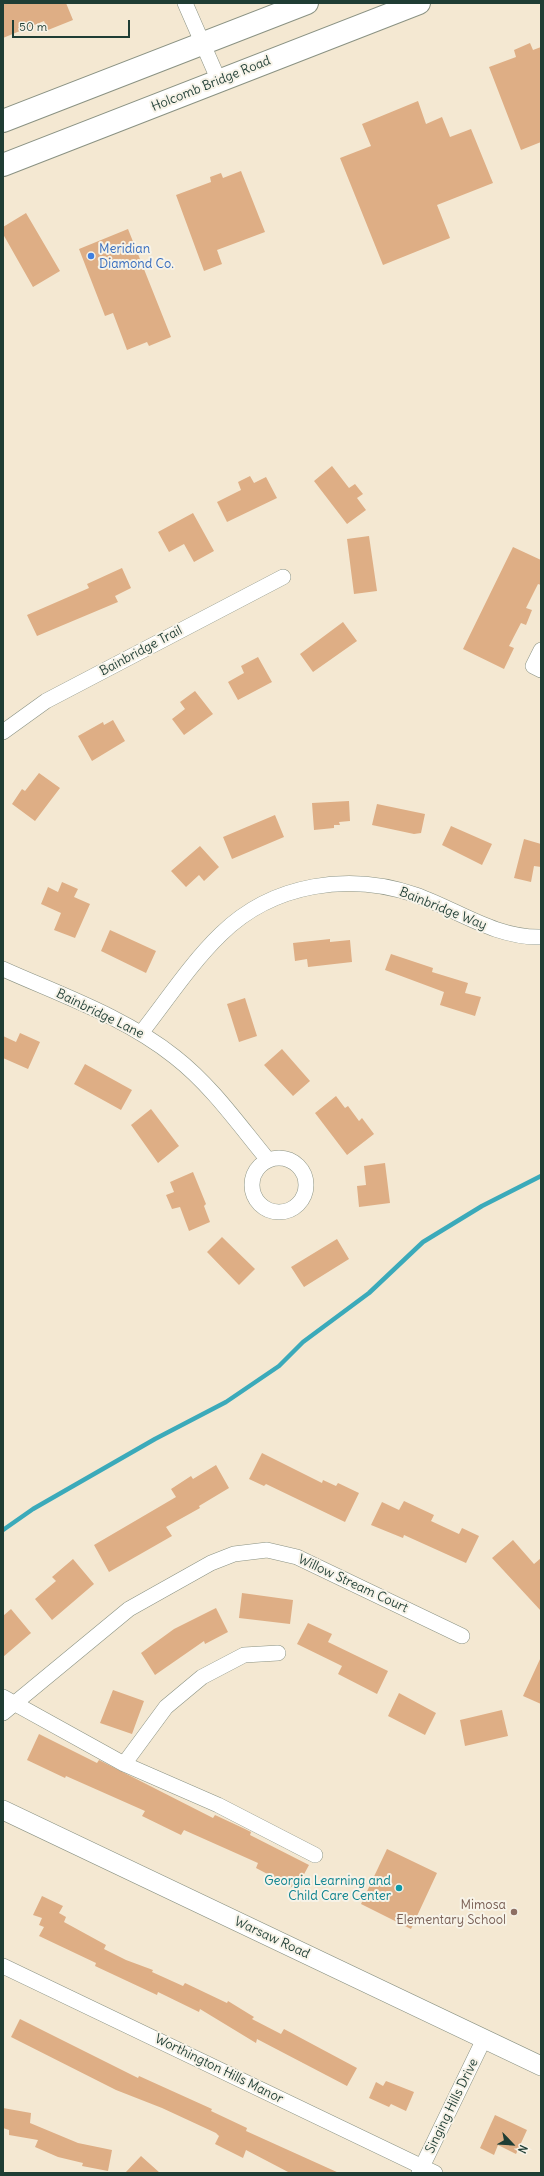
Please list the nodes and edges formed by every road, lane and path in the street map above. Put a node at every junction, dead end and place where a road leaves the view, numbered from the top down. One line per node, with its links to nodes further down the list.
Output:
1 (185, 3): 4 (street)
2 (307, 3): 4 (main road)
3 (419, 3): 5 (main road, Holcomb Bridge Road)
4 (203, 44): 5 (street); 6 (main road)
5 (219, 81): 7 (main road, Holcomb Bridge Road)
6 (3, 122)
7 (3, 165)
8 (283, 577): 11 (street, Bainbridge Trail)
9 (541, 650): 10 (street)
10 (537, 668)
11 (3, 732)
12 (541, 937): 14 (street, Bainbridge Way)
13 (3, 969): 14 (street, Bainbridge Lane)
14 (141, 1033): 15 (street, Bainbridge Lane)
15 (268, 1160)
16 (462, 1636): 18 (street, Willow Stream Court)
17 (278, 1653): 20 (street)
18 (9, 1700): 19 (street, Willow Stream Court); 20 (street)
19 (3, 1712)
20 (124, 1764): 22 (street)
21 (3, 1810): 24 (street, Warsaw Road)
22 (315, 1855)
23 (3, 1966): 26 (street, Worthington Hills Manor)
24 (484, 2039): 25 (street, Warsaw Road); 26 (street, Singing Hills Drive)
25 (541, 2066)
26 (426, 2171)

